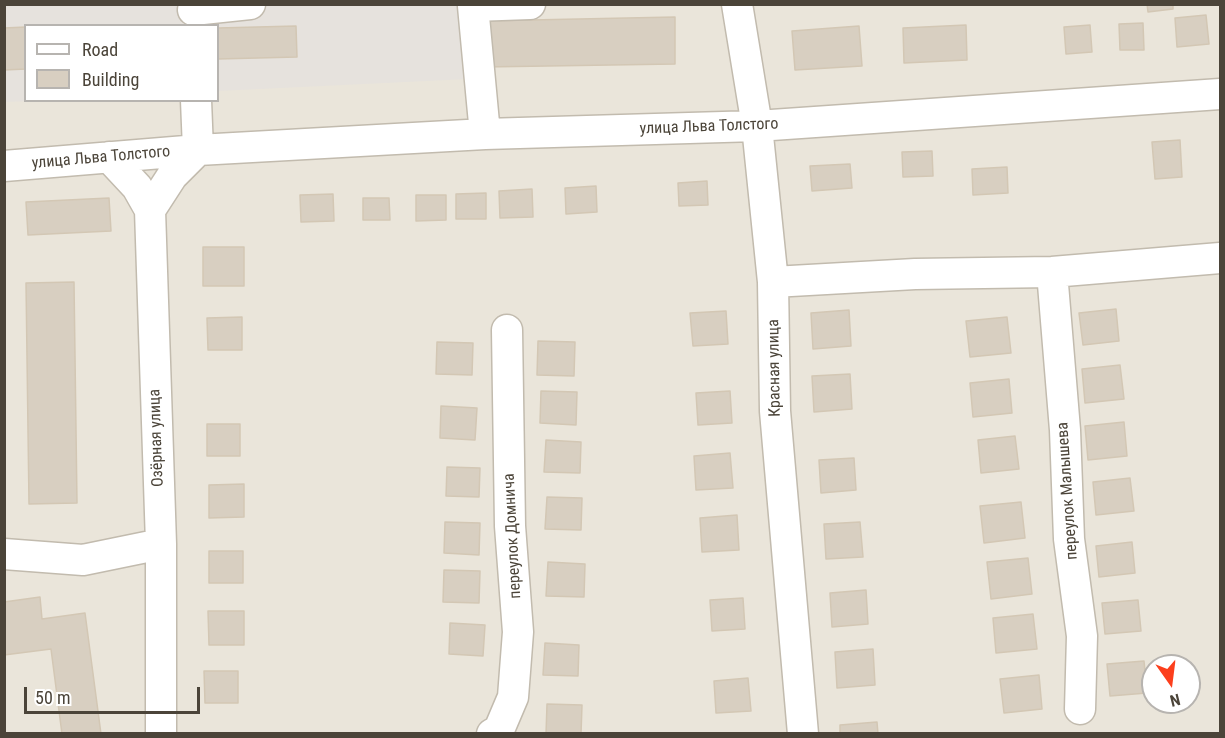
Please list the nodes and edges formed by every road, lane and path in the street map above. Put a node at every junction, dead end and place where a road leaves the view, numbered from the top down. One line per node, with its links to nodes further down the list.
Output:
1 (250, 4): 4 (street)
2 (530, 4): 8 (street)
3 (737, 4): 7 (street, Красная улица)
4 (194, 13)
5 (1221, 94): 7 (street, улица Льва Толстого)
6 (196, 102): 9 (street)
7 (757, 126): 8 (street, улица Льва Толстого); 15 (street, Красная улица)
8 (485, 134): 9 (street, улица Льва Толстого)
9 (198, 150): 10 (street, улица Льва Толстого); 12 (street, улица Льва Толстого)
10 (109, 157): 11 (street, улица Льва Толстого); 12 (street, Озёрная улица)
11 (4, 166)
12 (150, 210): 17 (street, Озёрная улица)
13 (1221, 258): 14 (street)
14 (1052, 272): 15 (street); 19 (street, переулок Малышева)
15 (773, 282): 22 (street, Красная улица)
16 (507, 330): 21 (street, переулок Домнича)
17 (161, 544): 18 (street); 20 (street, Озёрная улица)
18 (4, 554)
19 (1080, 709)
20 (161, 734)
21 (492, 734)
22 (803, 734)

